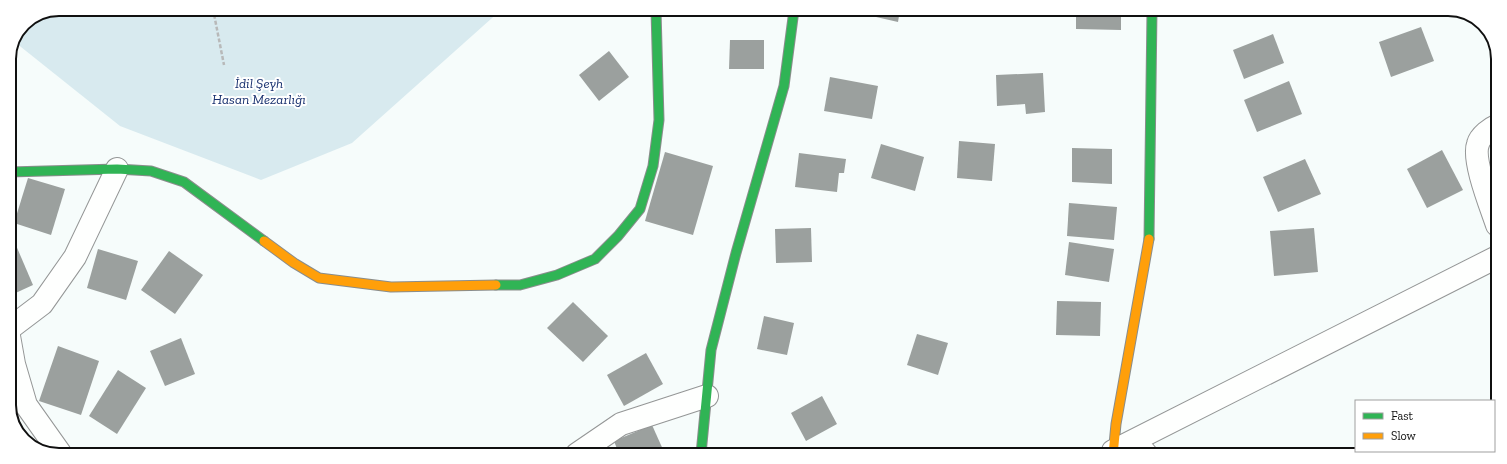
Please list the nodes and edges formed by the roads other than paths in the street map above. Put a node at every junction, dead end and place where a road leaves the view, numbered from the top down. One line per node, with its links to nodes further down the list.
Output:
1 (656, 16): 5 (street)
2 (793, 16): 11 (street)
3 (1152, 16): 15 (street)
4 (1491, 128): 7 (street)
5 (117, 169): 6 (street); 9 (street)
6 (16, 172)
7 (1491, 206)
8 (1491, 260): 16 (street)
9 (16, 324)
10 (16, 371): 12 (street)
11 (707, 396): 13 (street); 14 (street)
12 (56, 448)
13 (586, 448)
14 (702, 448)
15 (1114, 448)
16 (1141, 448)

